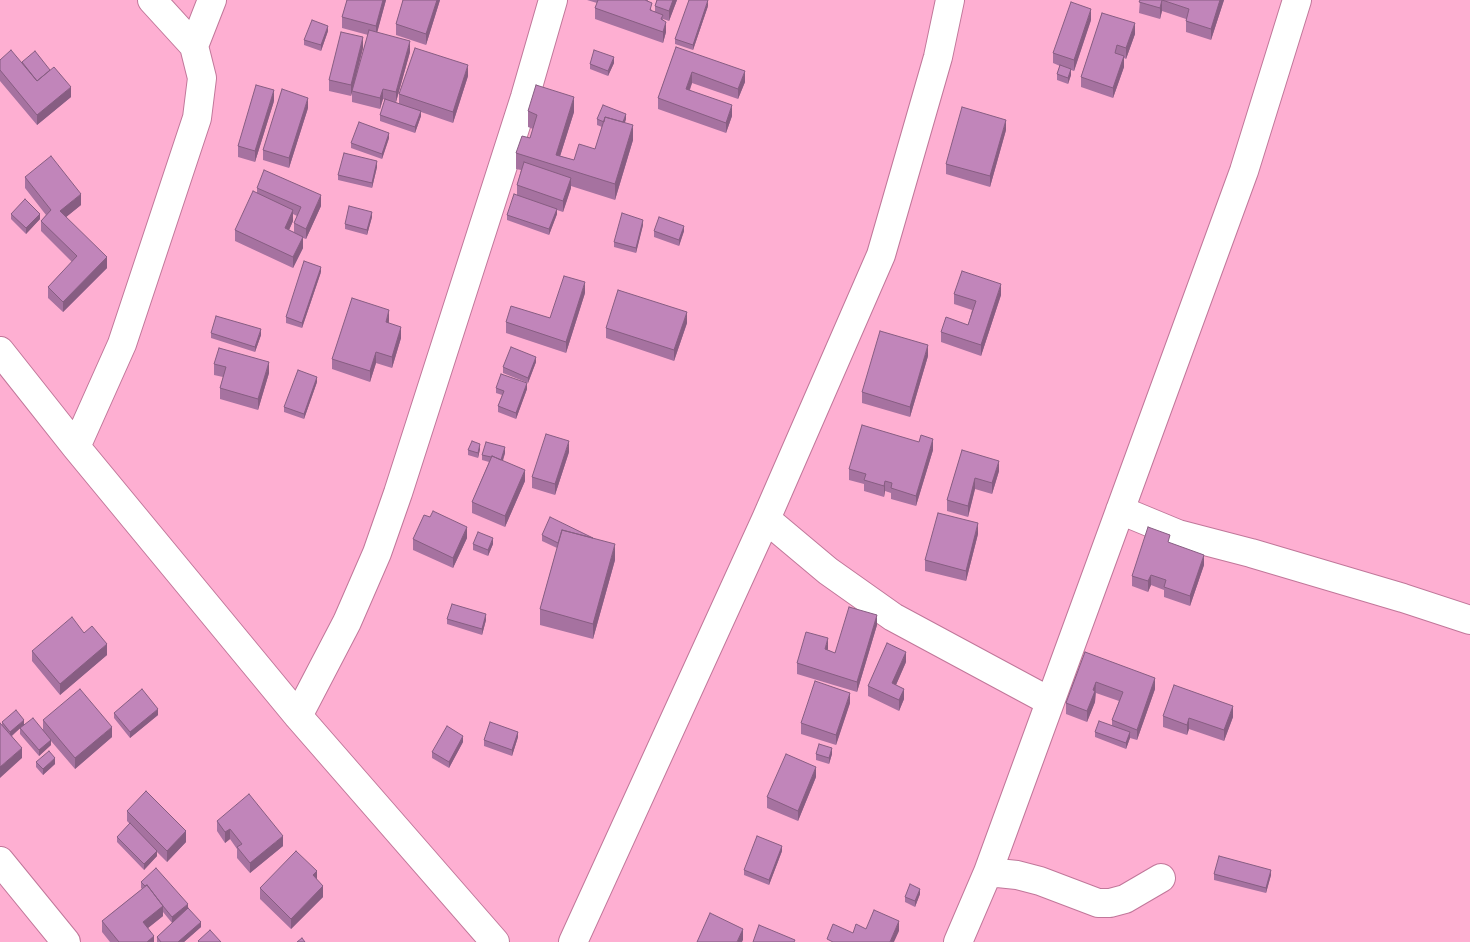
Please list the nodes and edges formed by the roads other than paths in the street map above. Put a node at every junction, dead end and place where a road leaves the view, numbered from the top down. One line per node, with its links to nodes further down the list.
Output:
1 (152, 0): 6 (street)
2 (212, 0): 6 (street)
3 (553, 0): 13 (street)
4 (950, 0): 10 (street)
5 (1297, 0): 9 (street)
6 (194, 46): 8 (street)
7 (0, 351): 8 (street)
8 (76, 447): 13 (street)
9 (1120, 510): 11 (street); 12 (street)
10 (766, 519): 12 (street); 19 (street)
11 (1470, 620)
12 (1049, 701): 15 (street)
13 (298, 716): 18 (street)
14 (0, 861): 17 (street)
15 (988, 872): 16 (street); 20 (street)
16 (1161, 878)
17 (66, 942)
18 (495, 942)
19 (573, 942)
20 (958, 942)

